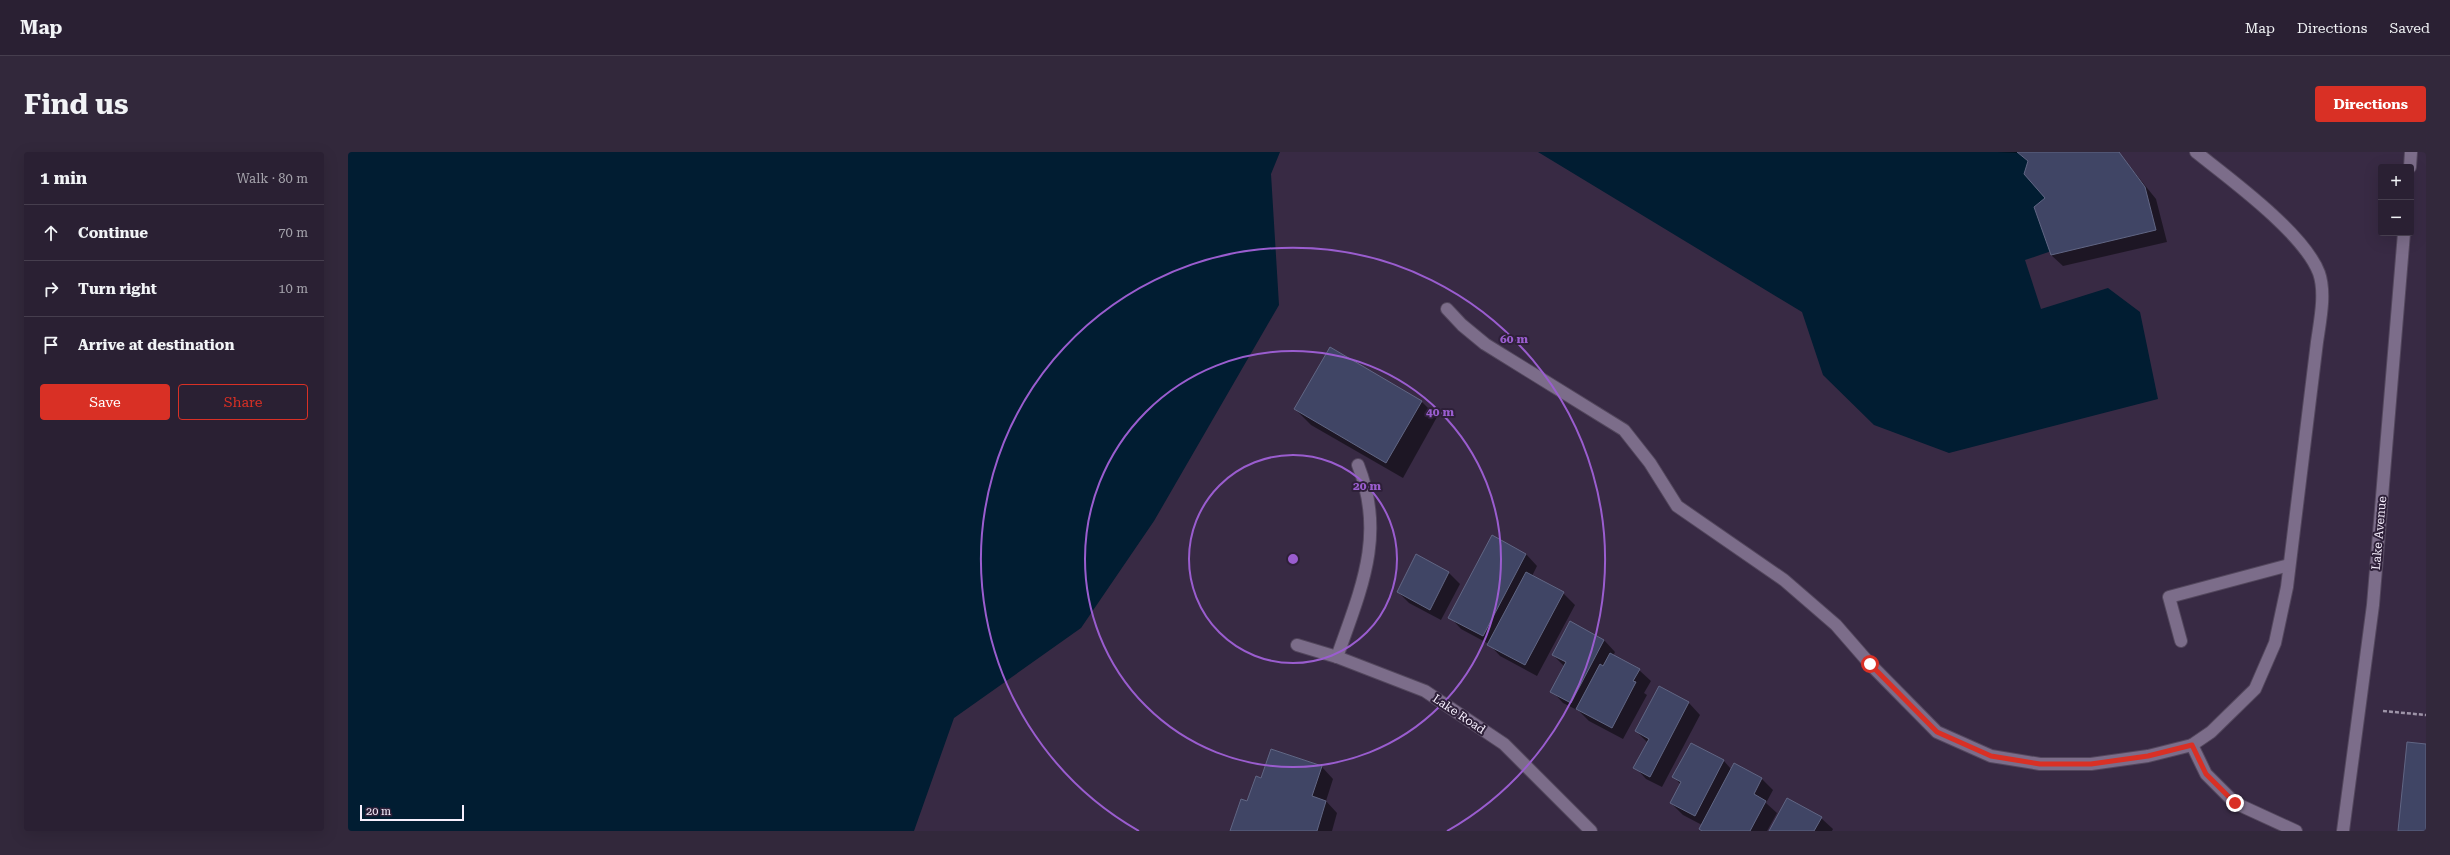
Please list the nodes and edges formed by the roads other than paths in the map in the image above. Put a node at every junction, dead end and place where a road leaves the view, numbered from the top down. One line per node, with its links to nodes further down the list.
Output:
1 (2196, 152): 7 (street)
2 (2411, 152): 3 (street)
3 (2410, 164)
4 (2404, 236): 14 (street, Lake Avenue)
5 (1447, 309): 11 (street)
6 (1358, 465): 10 (street)
7 (2289, 565): 8 (street); 11 (street)
8 (2181, 641)
9 (1297, 645): 10 (street, Lake Road)
10 (1337, 657): 12 (street, Lake Road)
11 (2192, 745): 13 (street)
12 (1591, 831)
13 (2296, 831)
14 (2342, 831)

